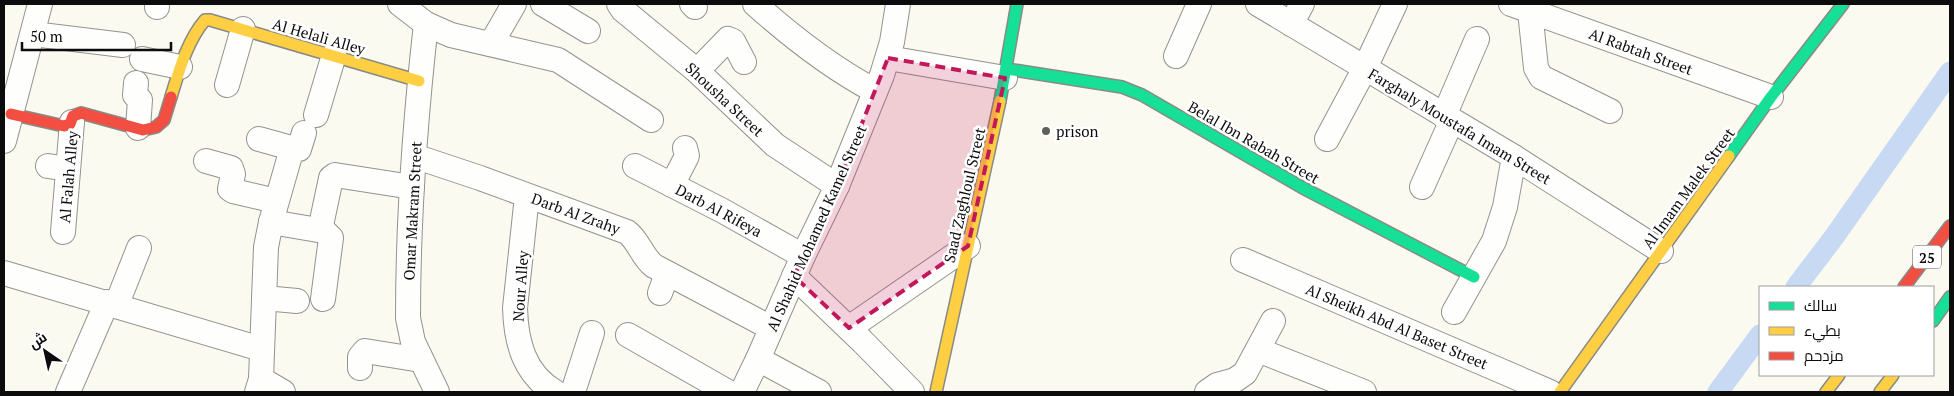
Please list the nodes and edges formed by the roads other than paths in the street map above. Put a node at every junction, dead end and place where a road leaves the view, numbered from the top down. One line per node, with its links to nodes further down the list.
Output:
1 (40, 4): 19 (street)
2 (400, 4): 16 (street)
3 (514, 4): 21 (street)
4 (543, 4): 18 (street)
5 (618, 4): 30 (street, Shousha Street)
6 (755, 4): 35 (street)
7 (760, 4): 35 (street)
8 (898, 4): 25 (street, Al Shahid Mohamed Kamel Street)
9 (1017, 4): 31 (main road, Saad Zaghloul Street)
10 (1199, 4): 24 (street)
11 (1258, 4): 15 (street, Farghaly Moustafa Imam Street)
12 (1394, 4): 29 (street)
13 (1843, 4): 36 (main road, Al Imam Malek Street)
14 (1516, 6): 36 (street, Al Rabtah Street); 37 (street)
15 (1297, 14): 29 (street, Farghaly Moustafa Imam Street)
16 (426, 24): 21 (street); 32 (street, Omar Makram Street)
17 (244, 30): 23 (main road, Al Helali Alley); 28 (main road, Al Helali Alley); 34 (street)
18 (588, 31)
19 (33, 34): 22 (street); 38 (street)
20 (1477, 39): 39 (street)
21 (491, 44): 40 (street)
22 (123, 46)
23 (334, 55): 32 (main road, Al Helali Alley); 43 (street)
24 (1176, 56)
25 (888, 58): 31 (street); 35 (street, Al Shahid Mohamed Kamel Street)
26 (142, 60): 28 (street)
27 (744, 62): 30 (street)
28 (180, 67): 42 (main road)
29 (1365, 68): 39 (street, Farghaly Moustafa Imam Street); 45 (street)
30 (697, 72): 53 (street, Shousha Street)
31 (1006, 73): 61 (main road, Saad Zaghloul Street); 67 (main road, Belal Ibn Rabah Street)
32 (419, 81): 48 (street, Omar Makram Street)
33 (136, 82): 42 (street)
34 (227, 85)
35 (875, 91): 53 (street, Al Shahid Mohamed Kamel Street)
36 (1771, 97): 63 (main road, Al Imam Malek Street)
37 (1610, 111)
38 (11, 114): 41 (main road); 46 (street)
39 (1448, 118): 49 (street, Farghaly Moustafa Imam Street); 55 (street)
40 (651, 120)
41 (72, 122): 42 (main road); 60 (street, Al Falah Alley)
42 (138, 128)
43 (305, 133): 44 (street); 57 (street)
44 (259, 139)
45 (1327, 140)
46 (4, 141)
47 (685, 148): 52 (street)
48 (414, 156): 54 (street, Omar Makram Street); 56 (street, Darb Al Zrahy)
49 (1514, 157): 63 (street, Farghaly Moustafa Imam Street); 67 (street)
50 (206, 161): 57 (street)
51 (635, 166): 52 (street, Darb Al Rifeya)
52 (672, 185): 65 (street, Darb Al Rifeya)
53 (838, 186): 65 (street, Al Shahid Mohamed Kamel Street)
54 (412, 187): 59 (street); 84 (street, Omar Makram Street)
55 (1422, 187)
56 (527, 196): 77 (street, Darb Al Zrahy); 89 (street, Nour Alley)
57 (274, 212): 59 (street); 70 (street)
58 (1950, 226): 68 (main road, 25)
59 (320, 230): 71 (street)
60 (63, 232)
61 (968, 246): 78 (street); 98 (main road, Saad Zaghloul Street)
62 (138, 248): 73 (street)
63 (1661, 251): 102 (main road, Al Imam Malek Street)
64 (1243, 260): 101 (street, Al Sheikh Abd Al Baset Street)
65 (798, 266): 77 (street, Al Shahid Mohamed Kamel Street); 78 (street, Darb Al Rifeya)
66 (4, 273): 73 (street)
67 (1474, 277): 74 (street)
68 (1905, 286)
69 (1950, 297): 75 (main road)
70 (264, 298): 72 (street); 81 (street)
71 (323, 299)
72 (297, 301)
73 (112, 304): 81 (street); 90 (street)
74 (1454, 312)
75 (1934, 320)
76 (1273, 322): 82 (street)
77 (771, 328): 83 (street, Al Shahid Mohamed Kamel Street)
78 (848, 328): 97 (street, Darb Al Rifeya)
79 (592, 333): 93 (street)
80 (628, 335): 94 (street)
81 (261, 349): 88 (street)
82 (1258, 350): 99 (street); 100 (street)
83 (758, 359): 95 (street, Al Shahid Mohamed Kamel Street); 96 (street)
84 (421, 360): 85 (street); 92 (street, Omar Makram Street)
85 (360, 368)
86 (1838, 376): 103 (main road)
87 (1892, 376): 104 (main road)
88 (259, 386): 91 (street)
89 (543, 389)
90 (68, 392)
91 (283, 392)
92 (437, 392)
93 (573, 392)
94 (728, 392)
95 (742, 392)
96 (819, 392)
97 (912, 392)
98 (936, 392)
99 (1207, 392)
100 (1364, 392)
101 (1550, 392)
102 (1560, 392)
103 (1826, 392)
104 (1880, 392)

